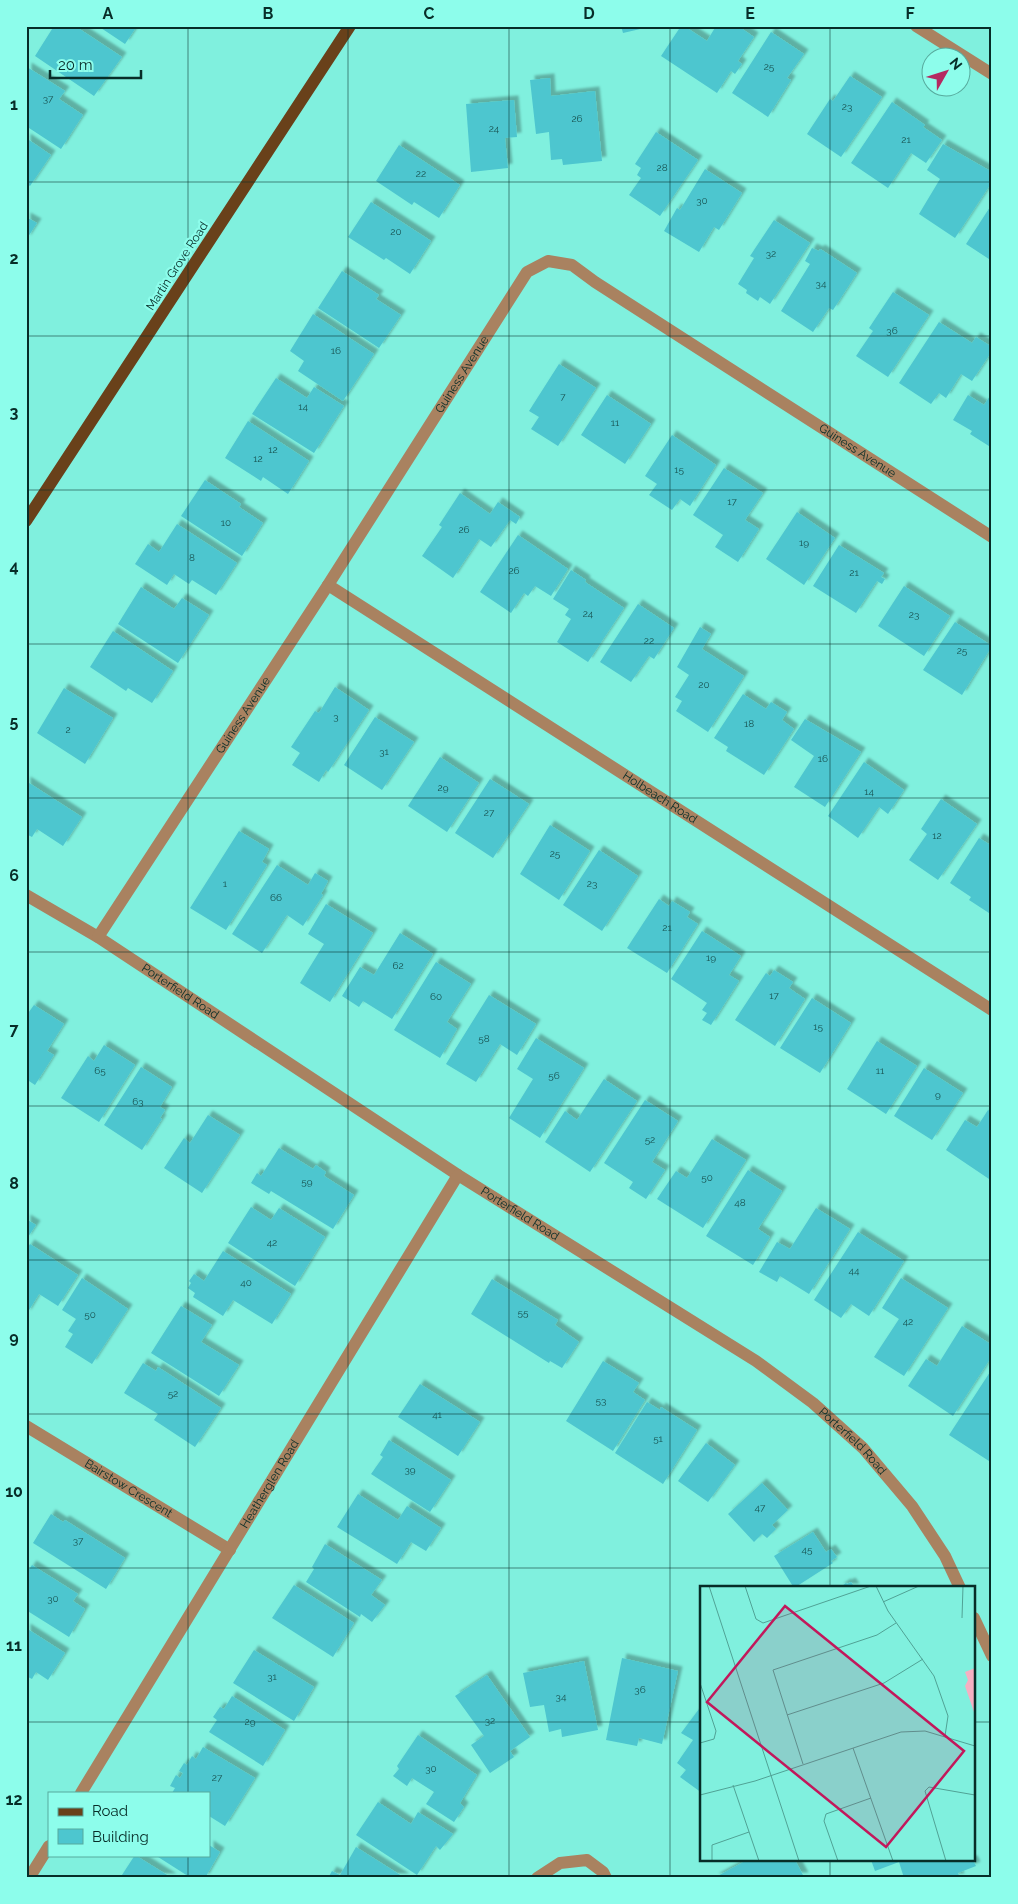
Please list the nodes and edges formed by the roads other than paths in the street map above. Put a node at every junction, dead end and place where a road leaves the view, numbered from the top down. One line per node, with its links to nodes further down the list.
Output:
1 (350, 26): 4 (main road, Martin Grove Road)
2 (916, 26): 3 (street)
3 (992, 74)
4 (26, 521)
5 (992, 537): 6 (street, Guiness Avenue)
6 (328, 585): 8 (street, Guiness Avenue); 9 (street, Holbeach Road)
7 (26, 894): 8 (street, Porterfield Road)
8 (98, 937): 10 (street, Porterfield Road)
9 (992, 1010)
10 (458, 1175): 12 (street, Heatherglen Road); 13 (street, Porterfield Road)
11 (26, 1426): 12 (street, Bairstow Crescent)
12 (230, 1550): 16 (street, Heatherglen Road)
13 (959, 1586)
14 (976, 1622): 15 (street)
15 (992, 1656)
16 (83, 1792)
17 (48, 1848): 18 (street)
18 (29, 1878)
19 (537, 1878): 20 (street)
20 (606, 1878)

